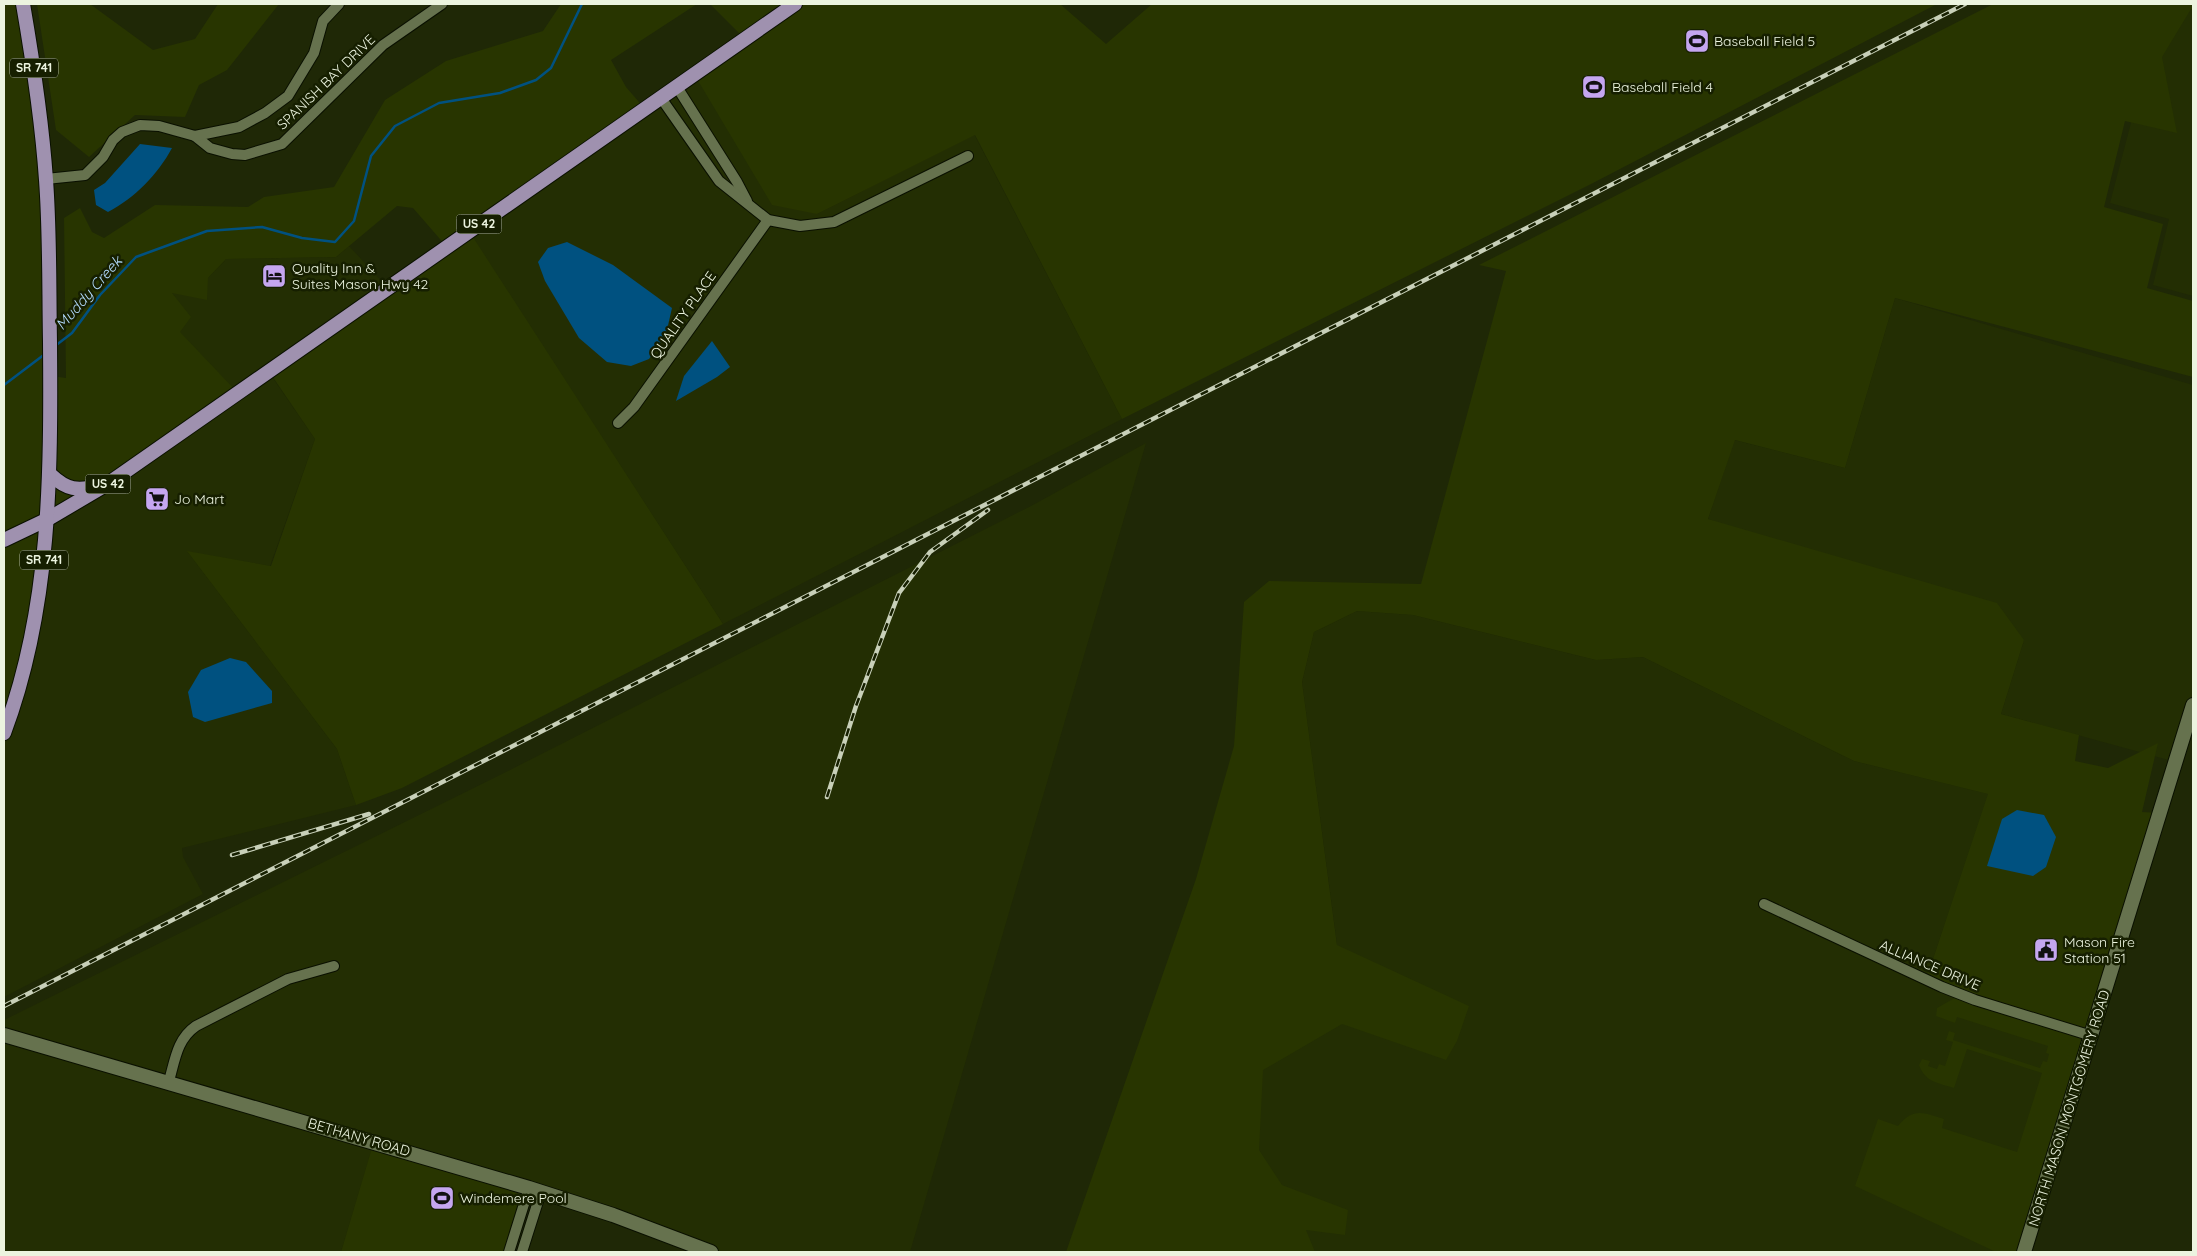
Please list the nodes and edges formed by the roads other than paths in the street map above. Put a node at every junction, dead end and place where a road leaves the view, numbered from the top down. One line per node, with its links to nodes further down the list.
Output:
1 (23, 4): 9 (main road, SR 741)
2 (339, 4): 7 (street)
3 (442, 4): 7 (street, SPANISH BAY DRIVE)
4 (795, 4): 5 (main road, US 42)
5 (677, 87): 6 (main road, US 42); 10 (street)
6 (661, 98): 10 (street); 14 (main road, US 42)
7 (195, 136): 9 (street)
8 (968, 156): 11 (street)
9 (46, 180): 13 (main road, SR 741)
10 (750, 206): 11 (street)
11 (768, 220): 12 (street, QUALITY PLACE)
12 (618, 423)
13 (51, 475): 14 (main road); 15 (main road, SR 741)
14 (109, 483): 15 (main road, US 42)
15 (48, 519): 16 (main road, US 42); 18 (main road, SR 741)
16 (4, 540)
17 (2193, 705): 22 (main road, NORTH MASON MONTGOMERY ROAD)
18 (4, 733)
19 (1764, 904): 22 (street, ALLIANCE DRIVE)
20 (334, 966): 23 (street)
21 (4, 1035): 23 (main road, BETHANY ROAD)
22 (2092, 1036): 28 (main road, NORTH MASON MONTGOMERY ROAD)
23 (169, 1081): 24 (main road, BETHANY ROAD)
24 (535, 1190): 25 (street); 26 (street); 27 (main road, BETHANY ROAD)
25 (509, 1252)
26 (522, 1252)
27 (710, 1252)
28 (2024, 1252)

